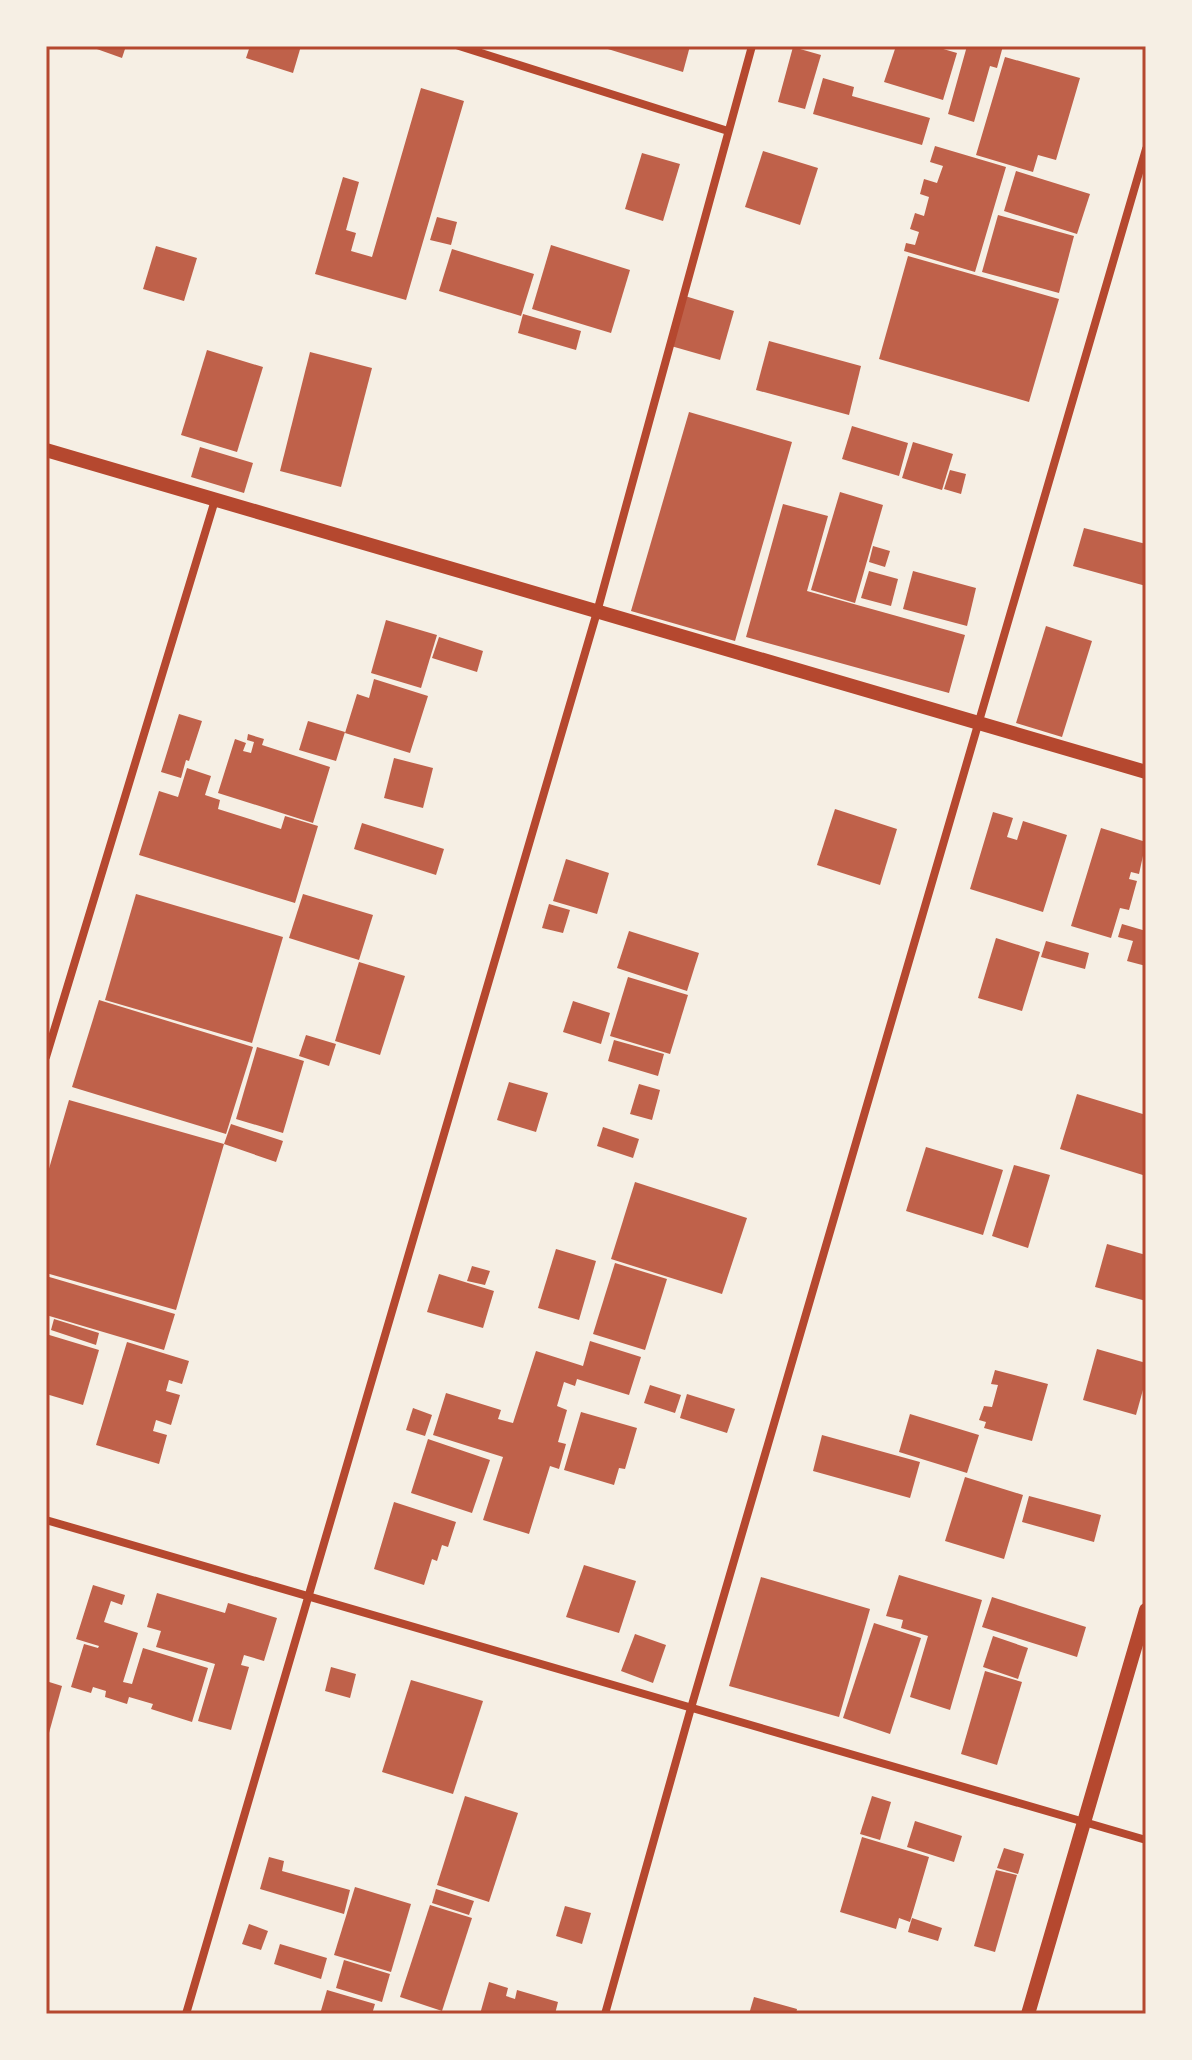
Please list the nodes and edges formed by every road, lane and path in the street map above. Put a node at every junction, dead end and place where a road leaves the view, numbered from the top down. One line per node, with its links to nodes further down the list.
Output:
1 (459, 46): 3 (street)
2 (752, 46): 3 (street)
3 (728, 131): 7 (street)
4 (1146, 149): 8 (street)
5 (46, 450): 6 (street)
6 (215, 500): 7 (street); 10 (street)
7 (597, 612): 8 (street); 12 (street)
8 (979, 723): 9 (street); 14 (street)
9 (1146, 772)
10 (46, 1057)
11 (46, 1520): 12 (street)
12 (307, 1596): 14 (street); 17 (street)
13 (1146, 1610): 15 (street)
14 (691, 1708): 15 (street); 18 (street)
15 (1084, 1822): 16 (street); 19 (street)
16 (1146, 1840)
17 (186, 2014)
18 (605, 2014)
19 (1028, 2014)

